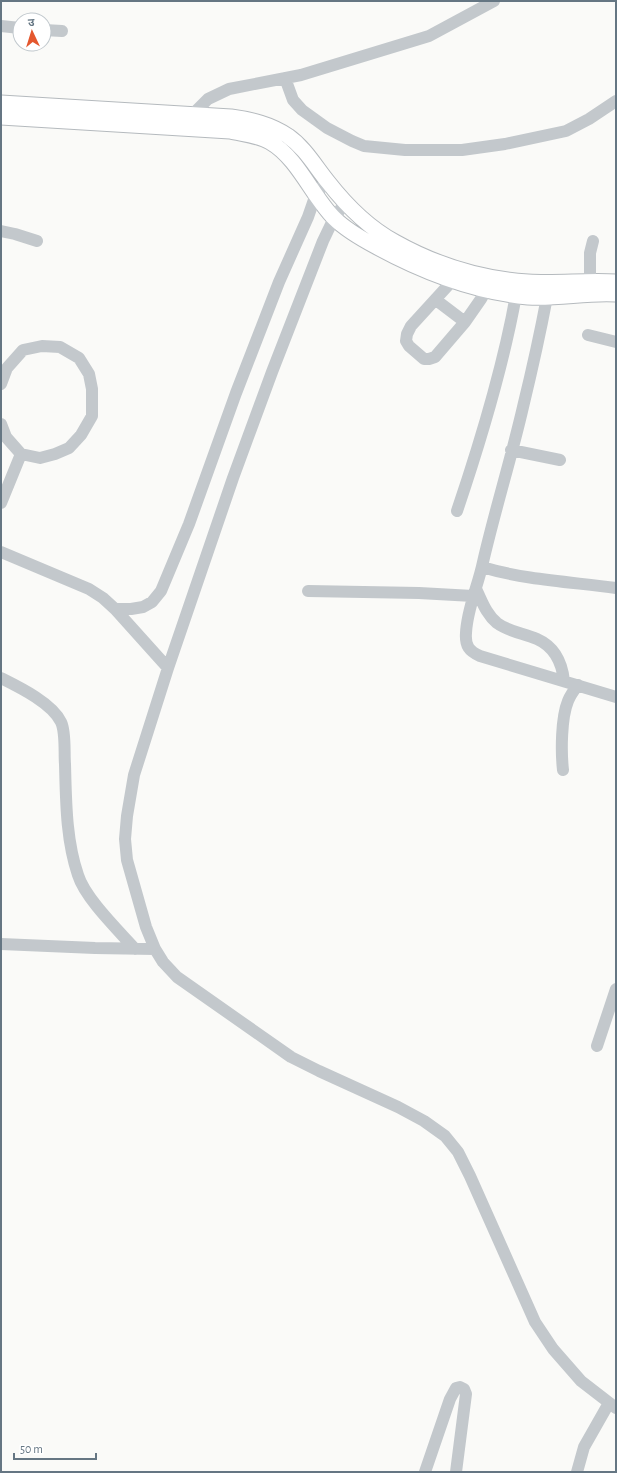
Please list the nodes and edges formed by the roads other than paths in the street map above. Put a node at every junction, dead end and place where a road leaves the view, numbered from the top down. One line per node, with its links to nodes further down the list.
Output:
1 (494, 1): 6 (street)
2 (1, 26): 3 (street)
3 (12, 27)
4 (52, 30): 5 (street)
5 (62, 31)
6 (285, 78): 7 (street); 9 (street)
7 (616, 101)
8 (1, 103): 9 (main road)
9 (193, 114): 11 (main road)
10 (1, 117): 12 (main road)
11 (327, 181): 12 (street); 13 (main road)
12 (316, 194): 14 (main road); 42 (street)
13 (345, 203): 14 (street); 19 (main road)
14 (334, 218): 18 (main road); 43 (street)
15 (1, 231): 16 (street)
16 (37, 241)
17 (593, 241): 20 (street)
18 (453, 280): 19 (main road); 26 (street)
19 (472, 280): 20 (main road); 22 (main road)
20 (590, 281): 21 (main road)
21 (616, 282)
22 (486, 290): 24 (main road); 27 (street)
23 (616, 294): 25 (main road)
24 (516, 295): 25 (main road); 36 (street)
25 (547, 297): 32 (street)
26 (436, 300): 27 (street); 27 (street)
27 (465, 322)
28 (588, 335): 29 (street)
29 (616, 342)
30 (1, 384): 33 (street)
31 (1, 424): 33 (street)
32 (511, 450): 34 (street); 38 (street)
33 (21, 454): 35 (street)
34 (560, 460)
35 (1, 503)
36 (458, 511)
37 (1, 552): 42 (street)
38 (482, 567): 39 (street); 41 (street)
39 (616, 588)
40 (308, 591): 41 (street)
41 (475, 593): 45 (street); 45 (street)
42 (115, 609): 43 (street)
43 (168, 668): 51 (street)
44 (1, 678): 50 (street)
45 (564, 680): 46 (street)
46 (578, 685): 47 (street); 48 (street)
47 (616, 697)
48 (563, 770)
49 (1, 944): 50 (street)
50 (135, 949): 51 (street)
51 (155, 949): 54 (street)
52 (616, 989): 53 (street)
53 (597, 1046)
54 (612, 1405): 57 (street)
55 (425, 1472): 56 (street)
56 (456, 1472)
57 (577, 1472)

